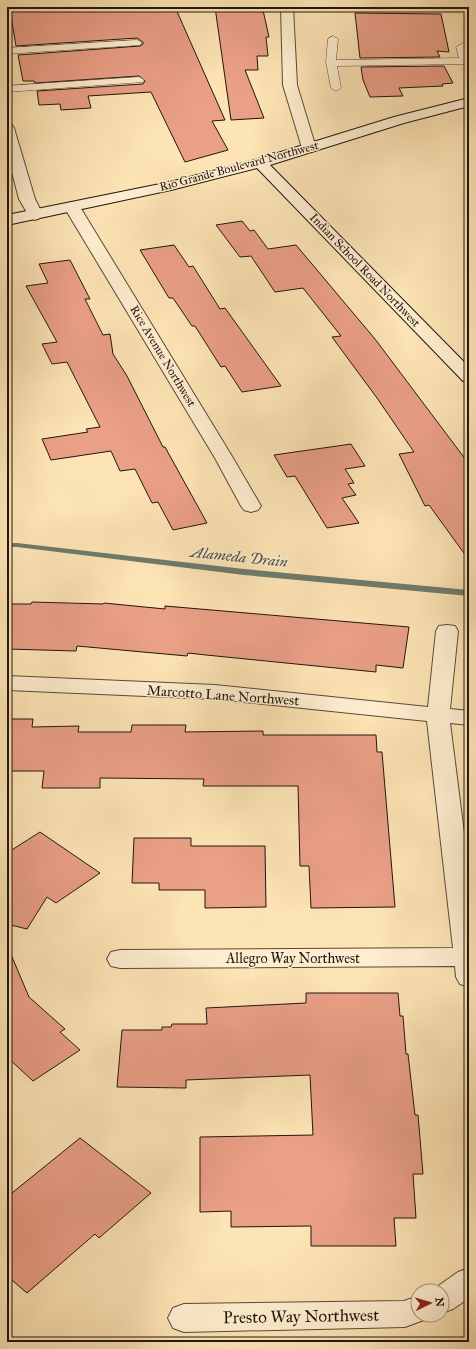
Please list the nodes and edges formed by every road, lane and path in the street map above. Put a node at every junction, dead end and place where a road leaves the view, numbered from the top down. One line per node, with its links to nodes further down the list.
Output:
1 (287, 7): 15 (street)
2 (129, 35): 6 (lane)
3 (333, 39): 8 (lane)
4 (137, 43): 7 (lane)
5 (469, 43): 9 (lane)
6 (7, 44)
7 (7, 51)
8 (332, 62): 9 (lane); 11 (lane)
9 (467, 63)
10 (139, 80): 12 (lane)
11 (336, 88)
12 (7, 89)
13 (469, 102): 15 (street, Rio Grande Boulevard Northwest)
14 (7, 128): 16 (street)
15 (309, 148): 17 (street, Rio Grande Boulevard Northwest)
16 (12, 162): 19 (street)
17 (260, 163): 18 (street, Rio Grande Boulevard Northwest); 21 (street, Indian School Road Northwest)
18 (72, 207): 19 (street, Rio Grande Boulevard Northwest); 22 (street, Rice Avenue Northwest)
19 (35, 215): 20 (street, Rio Grande Boulevard Northwest)
20 (7, 220)
21 (469, 377)
22 (251, 506)
23 (447, 631): 25 (street)
24 (7, 683): 25 (street, Marcotto Lane Northwest)
25 (438, 715): 26 (street, Marcotto Lane Northwest); 27 (street, Marcotto Lane Northwest); 29 (street)
26 (469, 718)
27 (469, 726)
28 (120, 959): 29 (street, Allegro Way Northwest)
29 (468, 967)
30 (469, 1281): 31 (street)
31 (450, 1294)
32 (410, 1312): 33 (street, Presto Way Northwest)
33 (184, 1318)

